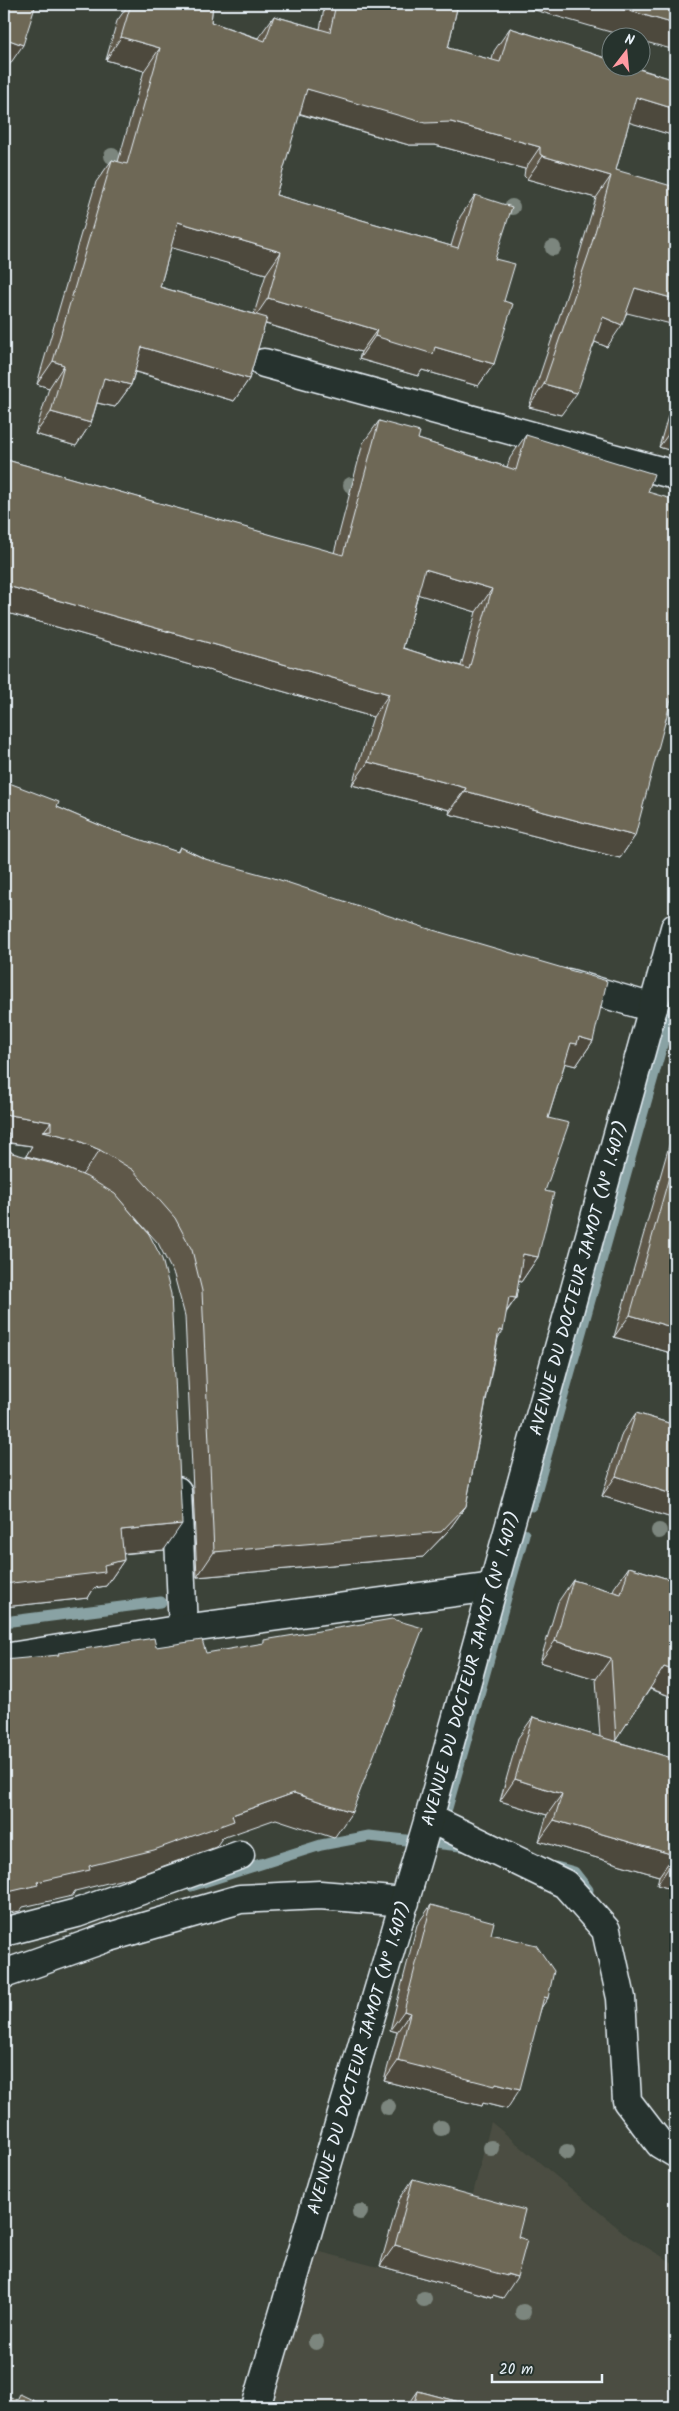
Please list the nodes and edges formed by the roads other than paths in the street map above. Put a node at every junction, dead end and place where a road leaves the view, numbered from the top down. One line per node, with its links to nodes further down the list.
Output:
1 (264, 364): 2 (street)
2 (675, 475)
3 (675, 928): 4 (street, AVENUE DU DOCTEUR JAMOT (N° 1.407))
4 (671, 964): 6 (street, AVENUE DU DOCTEUR JAMOT (N° 1.407))
5 (542, 976): 6 (street)
6 (653, 1008): 8 (street, AVENUE DU DOCTEUR JAMOT (N° 1.407))
7 (176, 1469): 9 (street)
8 (493, 1587): 9 (street); 11 (street, AVENUE DU DOCTEUR JAMOT (N° 1.407))
9 (183, 1629): 10 (street)
10 (4, 1658)
11 (427, 1823): 13 (street, AVENUE DU DOCTEUR JAMOT (N° 1.407)); 16 (street)
12 (240, 1855): 14 (street)
13 (405, 1902): 15 (street); 17 (street, AVENUE DU DOCTEUR JAMOT (N° 1.407))
14 (4, 1932)
15 (4, 1974)
16 (675, 2153)
17 (256, 2407)

